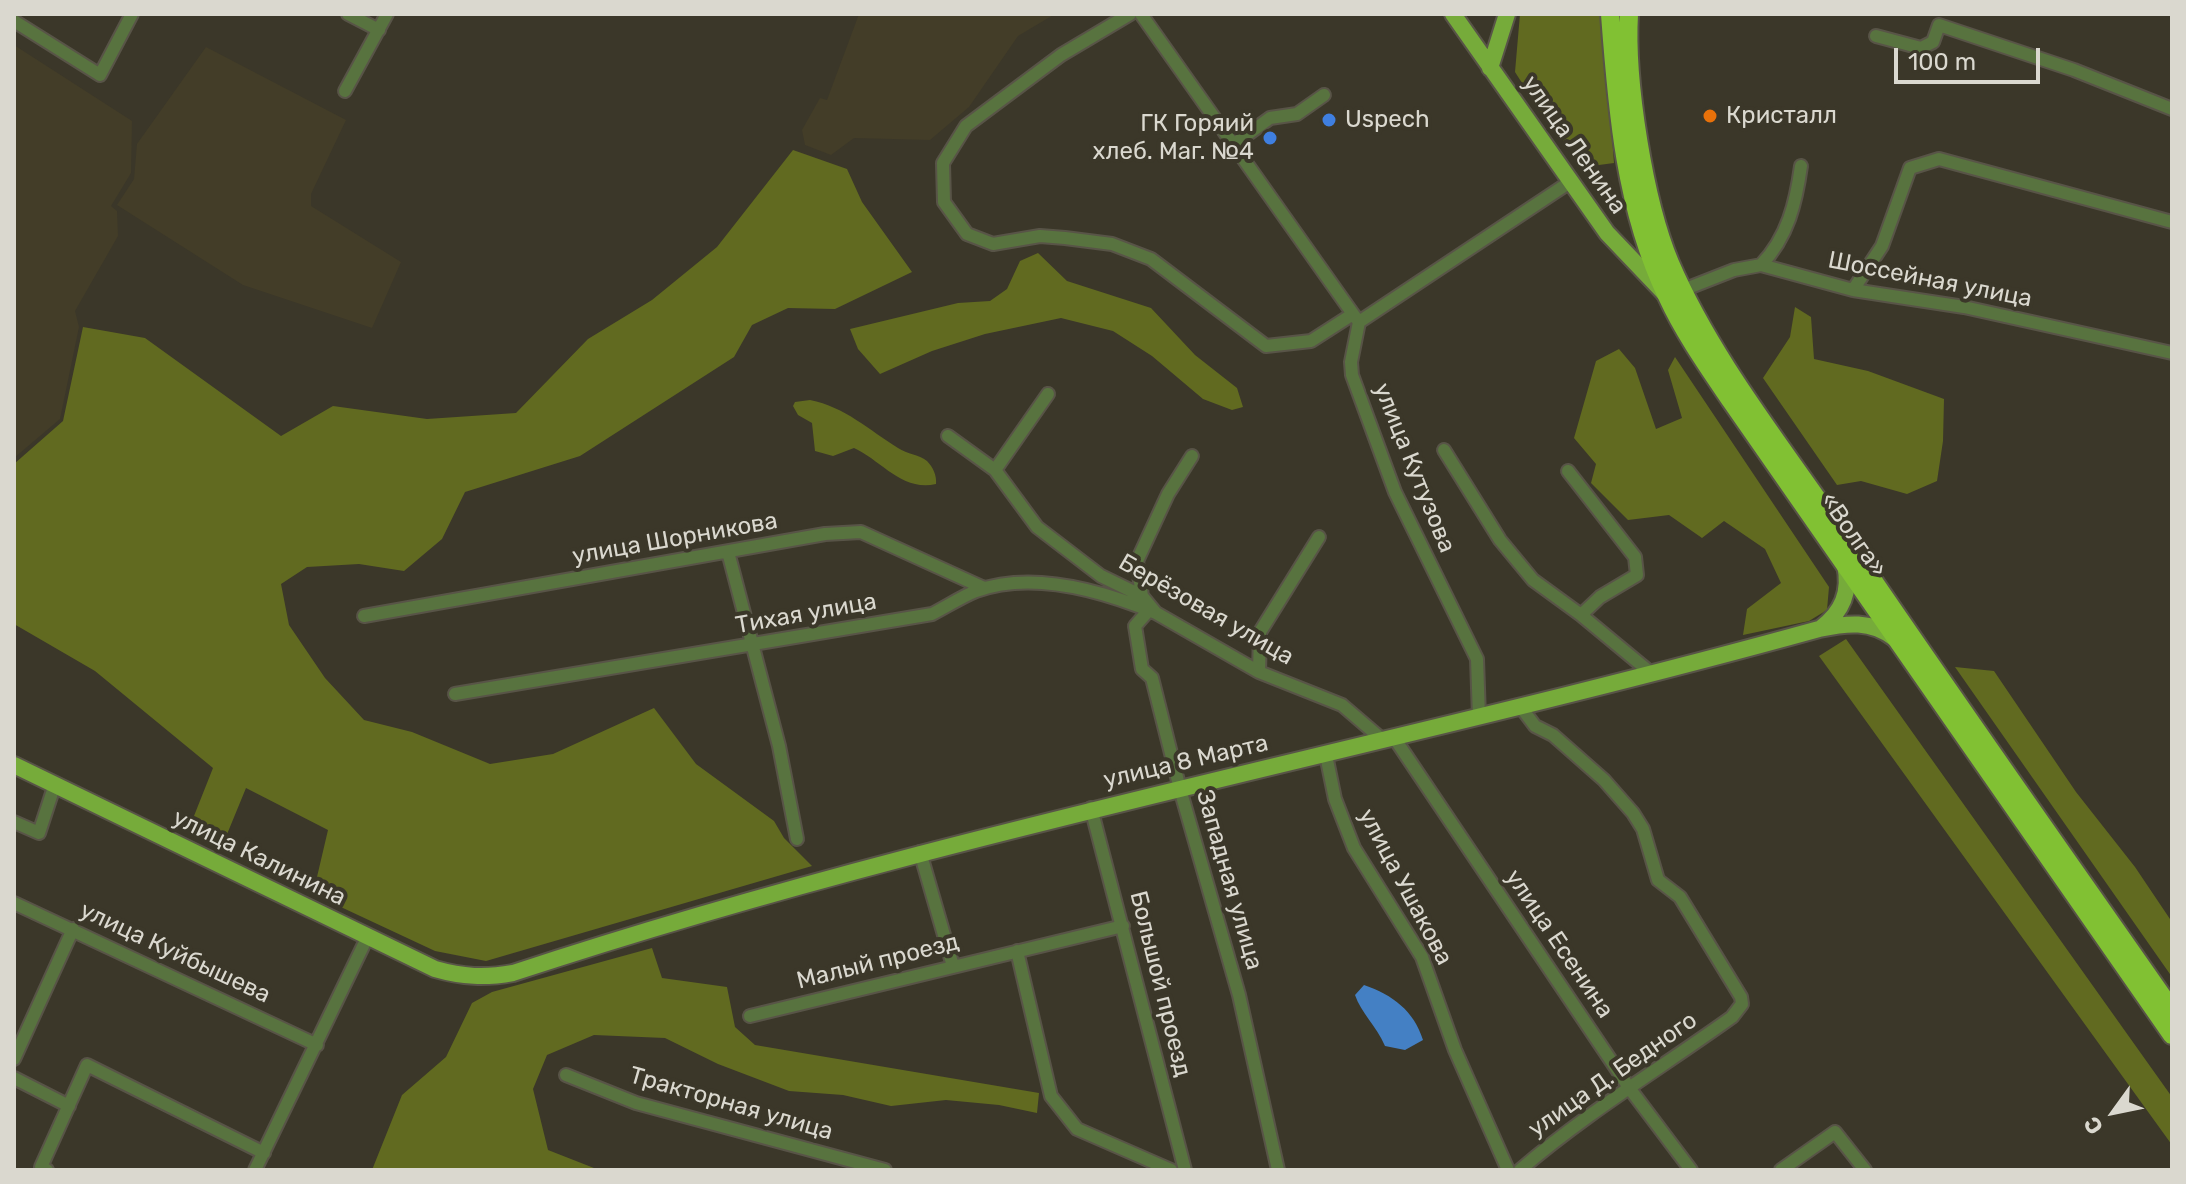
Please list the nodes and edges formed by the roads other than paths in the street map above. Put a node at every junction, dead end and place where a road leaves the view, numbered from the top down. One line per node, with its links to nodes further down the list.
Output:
1 (132, 14): 10 (street)
2 (348, 14): 11 (street)
3 (387, 14): 11 (street)
4 (1130, 14): 24 (street)
5 (1141, 14): 17 (street)
6 (1453, 14): 13 (main road, улица Ленина)
7 (1507, 14): 13 (main road)
8 (1610, 14): 23 (highway, «Волга»)
9 (1629, 14): 23 (highway, «Волга»)
10 (14, 21)
11 (379, 30): 14 (street)
12 (1876, 36): 16 (street)
13 (1490, 68): 19 (main road, улица Ленина)
14 (345, 91)
15 (1324, 95): 17 (street)
16 (2172, 109)
17 (1233, 145): 24 (street)
18 (1801, 166): 21 (street)
19 (1570, 182): 23 (main road, улица Ленина); 24 (street)
20 (2172, 222): 22 (street)
21 (1761, 265): 22 (street, Шоссейная улица); 23 (street, Шоссейная улица)
22 (1853, 290): 25 (street, Шоссейная улица)
23 (1675, 293): 34 (highway, «Волга»); 64 (highway, «Волга»)
24 (1356, 318): 47 (street, улица Кутузова)
25 (2172, 353)
26 (1048, 394): 30 (street)
27 (948, 436): 30 (street, Берёзовая улица)
28 (1444, 450): 38 (street, улица Кутузова)
29 (1192, 456): 36 (street)
30 (995, 470): 36 (street, Берёзовая улица)
31 (1568, 471): 38 (street)
32 (1319, 537): 43 (street)
33 (728, 552): 35 (street, улица Шорникова); 39 (street, улица Шорникова); 42 (street)
34 (1845, 565): 40 (main road); 41 (highway, «Волга»)
35 (984, 588): 37 (street, Тихая улица); 42 (street, Тихая улица)
36 (1142, 596): 37 (street, Берёзовая улица)
37 (1153, 612): 43 (street, Берёзовая улица); 52 (street, Западная улица)
38 (1581, 615): 44 (street, улица Кутузова)
39 (364, 616)
40 (1819, 629): 41 (main road, улица 8 Марта); 44 (main road, улица 8 Марта)
41 (1896, 640): 66 (highway, «Волга»)
42 (752, 646): 45 (street, Тихая улица); 55 (street)
43 (1259, 672): 48 (street, Берёзовая улица)
44 (1651, 673): 46 (main road, улица 8 Марта)
45 (455, 694)
46 (1520, 706): 47 (main road, улица 8 Марта); 71 (street, улица Д. Бедного)
47 (1479, 717): 48 (main road, улица 8 Марта)
48 (1390, 740): 49 (main road, улица 8 Марта); 71 (street, улица Есенина)
49 (1326, 755): 52 (main road, улица 8 Марта); 80 (street, улица Ушакова)
50 (14, 765): 51 (main road, улица Калинина)
51 (55, 784): 54 (street); 60 (main road, улица Калинина)
52 (1180, 789): 53 (main road, улица 8 Марта); 79 (street, Западная улица)
53 (1091, 808): 56 (main road, улица 8 Марта); 58 (street, Большой проезд)
54 (14, 822)
55 (797, 839)
56 (920, 852): 62 (street); 63 (main road, улица 8 Марта)
57 (14, 903): 59 (street, улица Куйбышева)
58 (1123, 926): 61 (street, Малый проезд); 78 (street, Большой проезд)
59 (73, 929): 67 (street, улица Куйбышева); 68 (street)
60 (367, 938): 63 (main road, улица Калинина); 67 (street)
61 (1017, 951): 62 (street, Малый проезд); 77 (street)
62 (953, 966): 65 (street, Малый проезд)
63 (489, 978)
64 (2172, 1010)
65 (750, 1016)
66 (2172, 1035)
67 (317, 1045): 73 (street)
68 (14, 1059)
69 (566, 1075): 76 (street, Тракторная улица)
70 (14, 1078): 72 (street)
71 (1630, 1089): 81 (street, улица Д. Бедного); 82 (street, улица Есенина)
72 (69, 1106): 73 (street); 74 (street)
73 (264, 1153): 75 (street)
74 (44, 1168)
75 (255, 1170)
76 (885, 1170)
77 (1171, 1170)
78 (1185, 1170)
79 (1278, 1170)
80 (1508, 1170)
81 (1520, 1170)
82 (1691, 1170)
83 (1781, 1170): 84 (street)
84 (1865, 1170)

